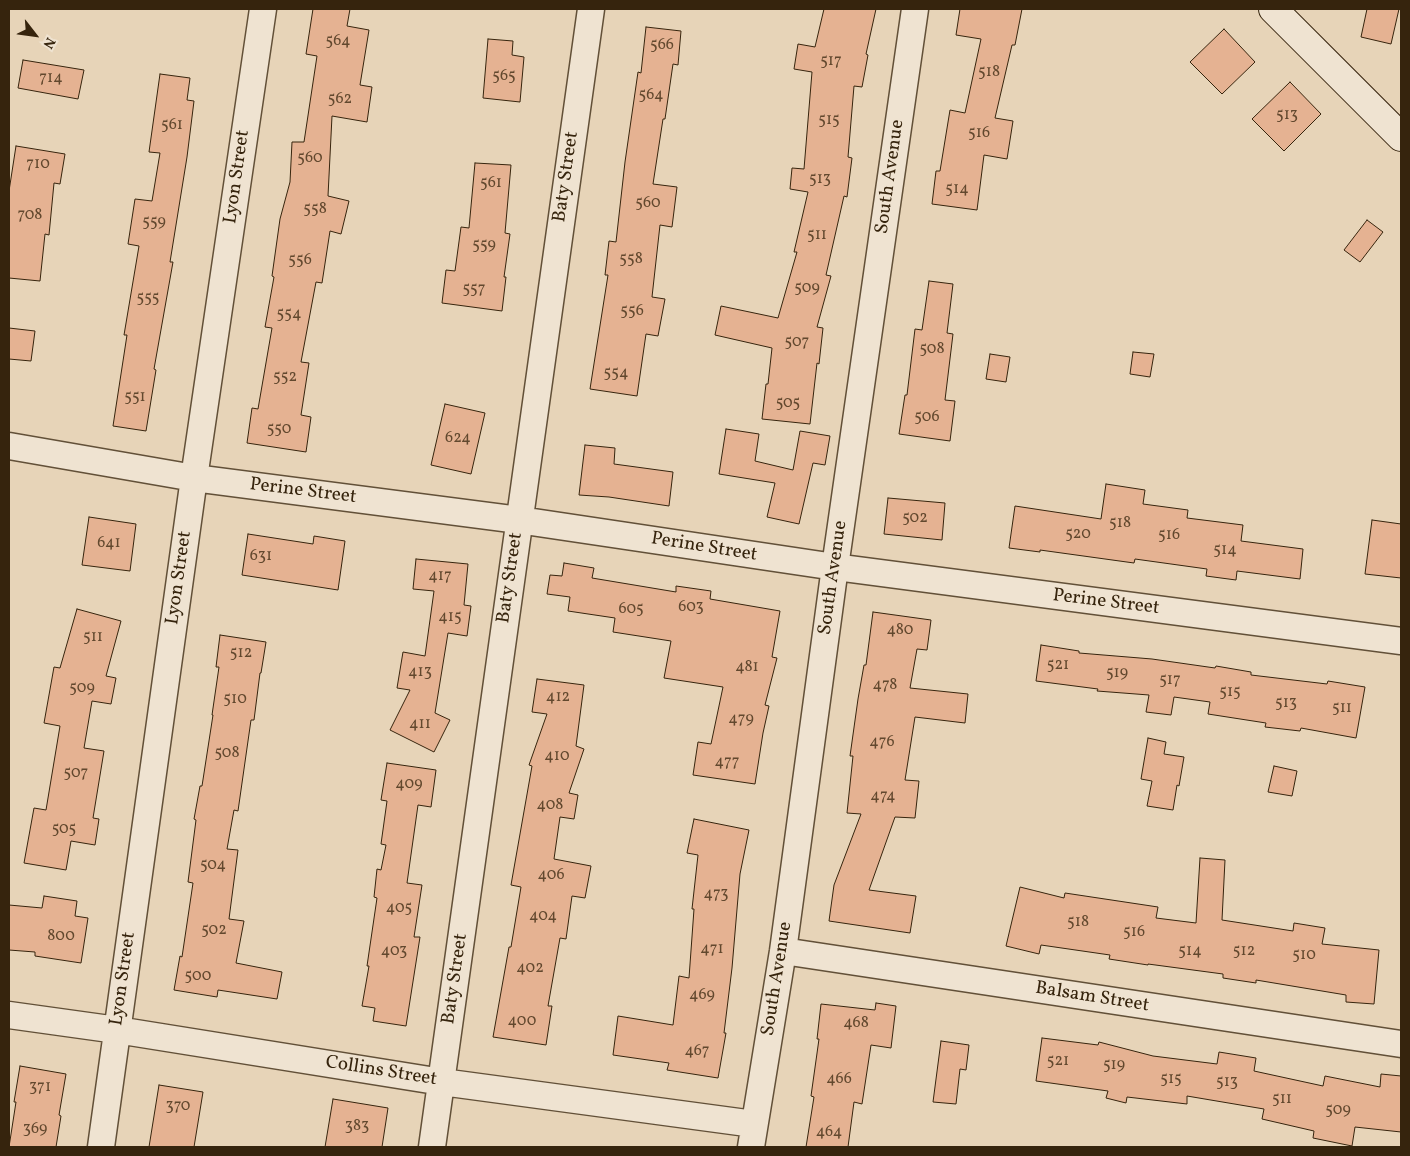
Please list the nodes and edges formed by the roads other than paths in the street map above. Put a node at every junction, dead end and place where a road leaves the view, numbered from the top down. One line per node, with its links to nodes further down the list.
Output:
1 (263, 9): 7 (street, Lyon Street)
2 (591, 9): 8 (street, Baty Street)
3 (915, 9): 9 (street, South Avenue)
4 (1274, 9): 5 (street)
5 (1401, 137)
6 (9, 446): 7 (street, Perine Street)
7 (194, 478): 8 (street, Perine Street); 13 (street, Lyon Street)
8 (519, 520): 9 (street, Perine Street); 15 (street, Baty Street)
9 (835, 567): 10 (street, Perine Street); 11 (street, South Avenue)
10 (1401, 641)
11 (783, 951): 14 (street, Balsam Street); 16 (street, South Avenue)
12 (9, 1015): 13 (street, Collins Street)
13 (117, 1030): 15 (street, Collins Street); 17 (street, Lyon Street)
14 (1401, 1044)
15 (442, 1082): 16 (street, Collins Street); 18 (street, Baty Street)
16 (752, 1136)
17 (101, 1147)
18 (432, 1147)

